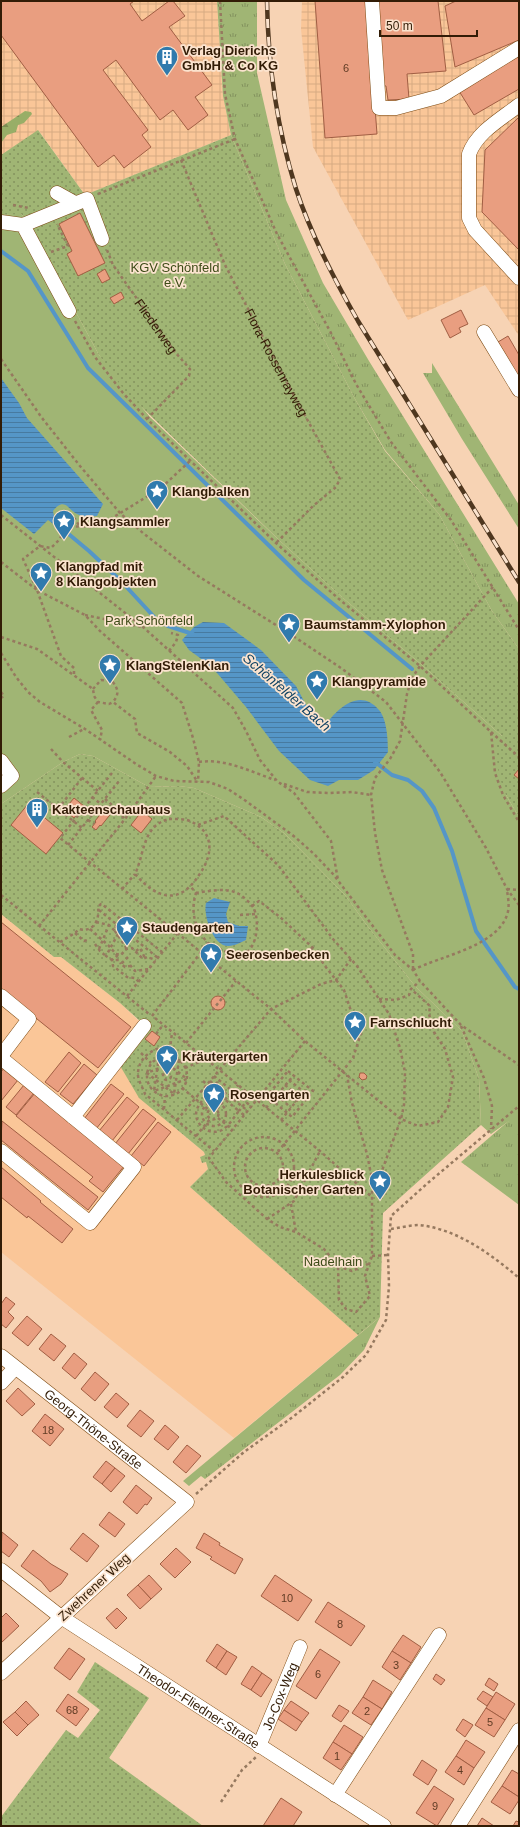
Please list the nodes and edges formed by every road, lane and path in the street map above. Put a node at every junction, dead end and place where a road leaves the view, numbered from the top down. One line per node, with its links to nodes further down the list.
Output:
1 (220, 1): 5 (path)
2 (372, 1): 3 (street)
3 (519, 48)
4 (519, 105): 14 (street)
5 (235, 139): 6 (path); 28 (path)
6 (181, 160): 8 (path); 25 (path, Flora-Rossenrayweg)
7 (57, 193): 8 (street)
8 (81, 201): 9 (street); 12 (street)
9 (51, 213): 11 (street); 13 (path)
10 (1, 222): 11 (street)
11 (23, 225): 13 (street)
12 (102, 239): 19 (path, Fliederweg)
13 (41, 256): 15 (street)
14 (519, 278)
15 (69, 311): 19 (path)
16 (484, 332): 18 (street)
17 (1, 359): 21 (path)
18 (519, 390)
19 (147, 419): 20 (path)
20 (191, 460): 21 (path); 25 (path)
21 (120, 513): 24 (path); 44 (path)
22 (1, 515): 26 (path)
23 (59, 515): 24 (path)
24 (80, 528): 26 (path)
25 (276, 543): 37 (path)
26 (40, 546): 29 (path); 31 (path)
27 (1, 562): 29 (path)
28 (493, 587): 32 (path); 37 (path)
29 (37, 590): 30 (path); 38 (path)
30 (85, 615): 31 (path); 52 (path)
31 (143, 627): 35 (path)
32 (519, 630)
33 (171, 633): 35 (path)
34 (1, 637): 38 (path)
35 (169, 651): 57 (path)
36 (1, 653): 45 (path)
37 (420, 666): 44 (path); 46 (path)
38 (74, 674): 39 (path)
39 (93, 689): 42 (path); 43 (path)
40 (1, 692): 41 (path)
41 (1, 698)
42 (98, 702): 43 (path); 48 (path)
43 (113, 702): 58 (path)
44 (403, 723): 62 (path); 80 (path)
45 (85, 729): 47 (path); 48 (path)
46 (491, 732): 50 (path); 70 (path)
47 (69, 738)
48 (100, 740): 54 (path)
49 (51, 750): 55 (path)
50 (519, 757)
51 (1, 761): 59 (street)
52 (199, 762): 57 (path); 58 (path)
53 (112, 773): 60 (path)
54 (156, 776): 58 (path); 67 (path)
55 (82, 778): 60 (path); 66 (path)
56 (120, 780): 64 (path)
57 (277, 781): 62 (path); 77 (path)
58 (198, 782): 77 (path)
59 (1, 786)
60 (98, 790): 63 (path)
61 (37, 792): 66 (path)
62 (371, 795): 121 (path)
63 (92, 797): 65 (path); 69 (path)
64 (105, 799): 65 (path); 67 (path)
65 (101, 804): 68 (path)
66 (58, 809): 69 (path)
67 (125, 819): 75 (path)
68 (88, 820): 71 (path); 73 (path)
69 (73, 821): 73 (path); 74 (path)
70 (519, 822)
71 (94, 824)
72 (198, 825): 76 (path); 78 (path); 117 (path)
73 (82, 828): 74 (path)
74 (68, 845): 75 (path)
75 (90, 863): 79 (path); 92 (path)
76 (135, 874): 78 (path); 79 (path)
77 (338, 882): 121 (path)
78 (191, 887): 82 (path)
79 (122, 889): 97 (path)
80 (507, 889): 81 (path); 84 (path); 121 (path)
81 (519, 890)
82 (196, 893): 85 (path); 101 (path)
83 (1, 895): 92 (path)
84 (519, 905)
85 (252, 906): 87 (path); 104 (path)
86 (99, 910): 89 (path); 91 (path); 109 (path)
87 (256, 914): 88 (path); 101 (path)
88 (240, 915)
89 (96, 922): 90 (path); 93 (path)
90 (109, 925): 94 (path); 99 (path)
91 (116, 925): 94 (path); 103 (path)
92 (39, 926): 100 (path)
93 (90, 929): 95 (path); 99 (path)
94 (115, 931): 96 (path)
95 (75, 933): 98 (path); 100 (path)
96 (118, 934): 106 (path); 107 (path)
97 (177, 934): 109 (path); 110 (path)
98 (87, 940)
99 (103, 940): 105 (path); 106 (path)
100 (60, 942): 128 (path)
101 (208, 943): 110 (path)
102 (96, 944): 105 (path)
103 (142, 948): 108 (path); 115 (path); 116 (path)
104 (313, 948): 112 (path); 122 (path)
105 (99, 949): 113 (path)
106 (110, 949): 111 (path); 113 (path)
107 (127, 949): 108 (path); 111 (path)
108 (136, 951): 115 (path)
109 (162, 952): 116 (path)
110 (201, 952): 123 (path); 131 (path)
111 (118, 954): 118 (path)
112 (299, 954)
113 (106, 956): 118 (path)
114 (128, 957): 119 (path)
115 (145, 958): 116 (path)
116 (157, 959): 120 (path)
117 (351, 959): 122 (path); 129 (path)
118 (112, 960): 119 (path); 125 (path)
119 (121, 964): 120 (path)
120 (149, 969): 125 (path)
121 (413, 970): 124 (path)
122 (336, 980): 130 (path); 153 (path)
123 (236, 981): 130 (path); 137 (path)
124 (420, 981): 126 (path); 133 (path)
125 (139, 982): 128 (path)
126 (411, 989): 129 (path); 226 (path)
127 (1, 996): 141 (street)
128 (127, 996): 131 (path)
129 (379, 999): 226 (path)
130 (271, 1009): 136 (path); 152 (path)
131 (148, 1021): 132 (path); 223 (street)
132 (163, 1025): 134 (path); 135 (path)
133 (461, 1025): 149 (path); 233 (path)
134 (172, 1032): 137 (path); 138 (path)
135 (156, 1034)
136 (306, 1041): 153 (path); 199 (path)
137 (186, 1043): 144 (path)
138 (170, 1046): 140 (path); 142 (path)
139 (145, 1048): 142 (path)
140 (169, 1056): 143 (path); 145 (path)
141 (1, 1057): 223 (street)
142 (144, 1057): 146 (path); 178 (path)
143 (159, 1057): 146 (path); 147 (path); 150 (path)
144 (206, 1059): 151 (path); 152 (path)
145 (179, 1060): 147 (path); 151 (path); 156 (path)
146 (151, 1063): 154 (path)
147 (168, 1064): 148 (path); 156 (path)
148 (163, 1066): 150 (path); 155 (path)
149 (519, 1066)
150 (158, 1068): 154 (path); 157 (path)
151 (185, 1068): 164 (path)
152 (220, 1070): 162 (path); 176 (path)
153 (343, 1071): 160 (path); 235 (path)
154 (147, 1072): 165 (path); 171 (path)
155 (165, 1072): 158 (path); 161 (path)
156 (178, 1072): 163 (path); 164 (path)
157 (157, 1074): 158 (path); 165 (path)
158 (163, 1075): 166 (path)
159 (294, 1075): 168 (path); 181 (path); 201 (path)
160 (347, 1075): 226 (path); 242 (path)
161 (171, 1076): 163 (path); 166 (path)
162 (214, 1076): 167 (path); 169 (path)
163 (177, 1078): 172 (path)
164 (187, 1079): 172 (path); 182 (path)
165 (156, 1080): 180 (path); 188 (path)
166 (168, 1080): 173 (path)
167 (219, 1080): 175 (path); 179 (path)
168 (289, 1080): 177 (path); 190 (path)
169 (210, 1081): 174 (path); 175 (path)
170 (203, 1082): 174 (path)
171 (148, 1083): 178 (path); 188 (path)
172 (176, 1083): 173 (path); 191 (path)
173 (170, 1085): 180 (path)
174 (207, 1085): 184 (path); 189 (path)
175 (215, 1085): 184 (path); 185 (path)
176 (238, 1085): 187 (path); 199 (path)
177 (285, 1085): 186 (path); 196 (path)
178 (142, 1086): 214 (path)
179 (225, 1086): 185 (path); 187 (path)
180 (165, 1087): 188 (path); 191 (path)
181 (308, 1087): 190 (path); 220 (path)
182 (182, 1088): 191 (path); 197 (path)
183 (197, 1088): 189 (path)
184 (212, 1089): 198 (path); 205 (path)
185 (222, 1090): 194 (path)
186 (281, 1090): 192 (path); 203 (path)
187 (232, 1091): 194 (path); 195 (path)
188 (154, 1092): 193 (path)
189 (201, 1092): 197 (path)
190 (304, 1092): 196 (path)
191 (174, 1094): 193 (path)
192 (276, 1095): 201 (path); 213 (path)
193 (165, 1096): 214 (path)
194 (229, 1096): 198 (path); 200 (path)
195 (239, 1097): 200 (path); 202 (path)
196 (300, 1097): 203 (path)
197 (195, 1099): 205 (path); 207 (path)
198 (225, 1100): 206 (path); 218 (path)
199 (257, 1100): 211 (path); 212 (path)
200 (235, 1101): 210 (path)
201 (272, 1101): 212 (path); 220 (path)
202 (246, 1102): 210 (path); 211 (path)
203 (296, 1102): 213 (path)
204 (186, 1103): 207 (path)
205 (200, 1103): 208 (path); 232 (path)
206 (222, 1104): 208 (path); 215 (path); 229 (path)
207 (189, 1106): 221 (path)
208 (204, 1106): 217 (path); 230 (path)
209 (519, 1106): 233 (path)
210 (242, 1107): 218 (path); 219 (path)
211 (252, 1107): 219 (path)
212 (266, 1108): 228 (path)
213 (291, 1108): 220 (path)
214 (164, 1109): 227 (path)
215 (217, 1109): 217 (path); 225 (path)
216 (180, 1110): 221 (path)
217 (209, 1110): 224 (path)
218 (239, 1111): 222 (path); 231 (path)
219 (248, 1111): 222 (path)
220 (287, 1112): 228 (path)
221 (183, 1113): 227 (path)
222 (244, 1115): 234 (path)
223 (72, 1117): 238 (street)
224 (210, 1118): 225 (path); 230 (path)
225 (218, 1118): 229 (path)
226 (401, 1119): 242 (path)
227 (177, 1120): 236 (path)
228 (281, 1120): 235 (path)
229 (223, 1122): 230 (path); 231 (path)
230 (206, 1123): 232 (path)
231 (227, 1125): 232 (path); 234 (path)
232 (202, 1127): 236 (path)
233 (491, 1129): 245 (path)
234 (233, 1130): 239 (path)
235 (294, 1130): 237 (path); 240 (path)
236 (196, 1136): 239 (path)
237 (284, 1144): 237 (path); 241 (path)
238 (1, 1151)
239 (214, 1151): 244 (path)
240 (320, 1151): 242 (path); 243 (path)
241 (277, 1153): 241 (path)
242 (372, 1197): 248 (path)
243 (290, 1204): 244 (path); 246 (path)
244 (267, 1219): 246 (path)
245 (391, 1229): 247 (path); 251 (path)
246 (296, 1232): 250 (path)
247 (388, 1255): 248 (path); 255 (path)
248 (372, 1256): 249 (path)
249 (368, 1264): 250 (path); 250 (path)
250 (338, 1266)
251 (519, 1278)
252 (1, 1356): 253 (street, Georg-Thöne-Straße)
253 (15, 1368): 254 (street); 255 (street, Georg-Thöne-Straße)
254 (1, 1383)
255 (186, 1502): 257 (street, Zwehrener Weg)
256 (1, 1570): 257 (street, Theodor-Fliedner-Straße)
257 (61, 1617): 260 (street, Zwehrener Weg); 262 (street, Theodor-Fliedner-Straße)
258 (439, 1635): 263 (street)
259 (300, 1647): 262 (street, Jo-Cox-Weg)
260 (1, 1673)
261 (519, 1730): 266 (street)
262 (262, 1747): 263 (street, Theodor-Fliedner-Straße); 264 (path)
263 (335, 1795): 265 (street, Theodor-Fliedner-Straße)
264 (221, 1802)
265 (384, 1826)
266 (458, 1826)

